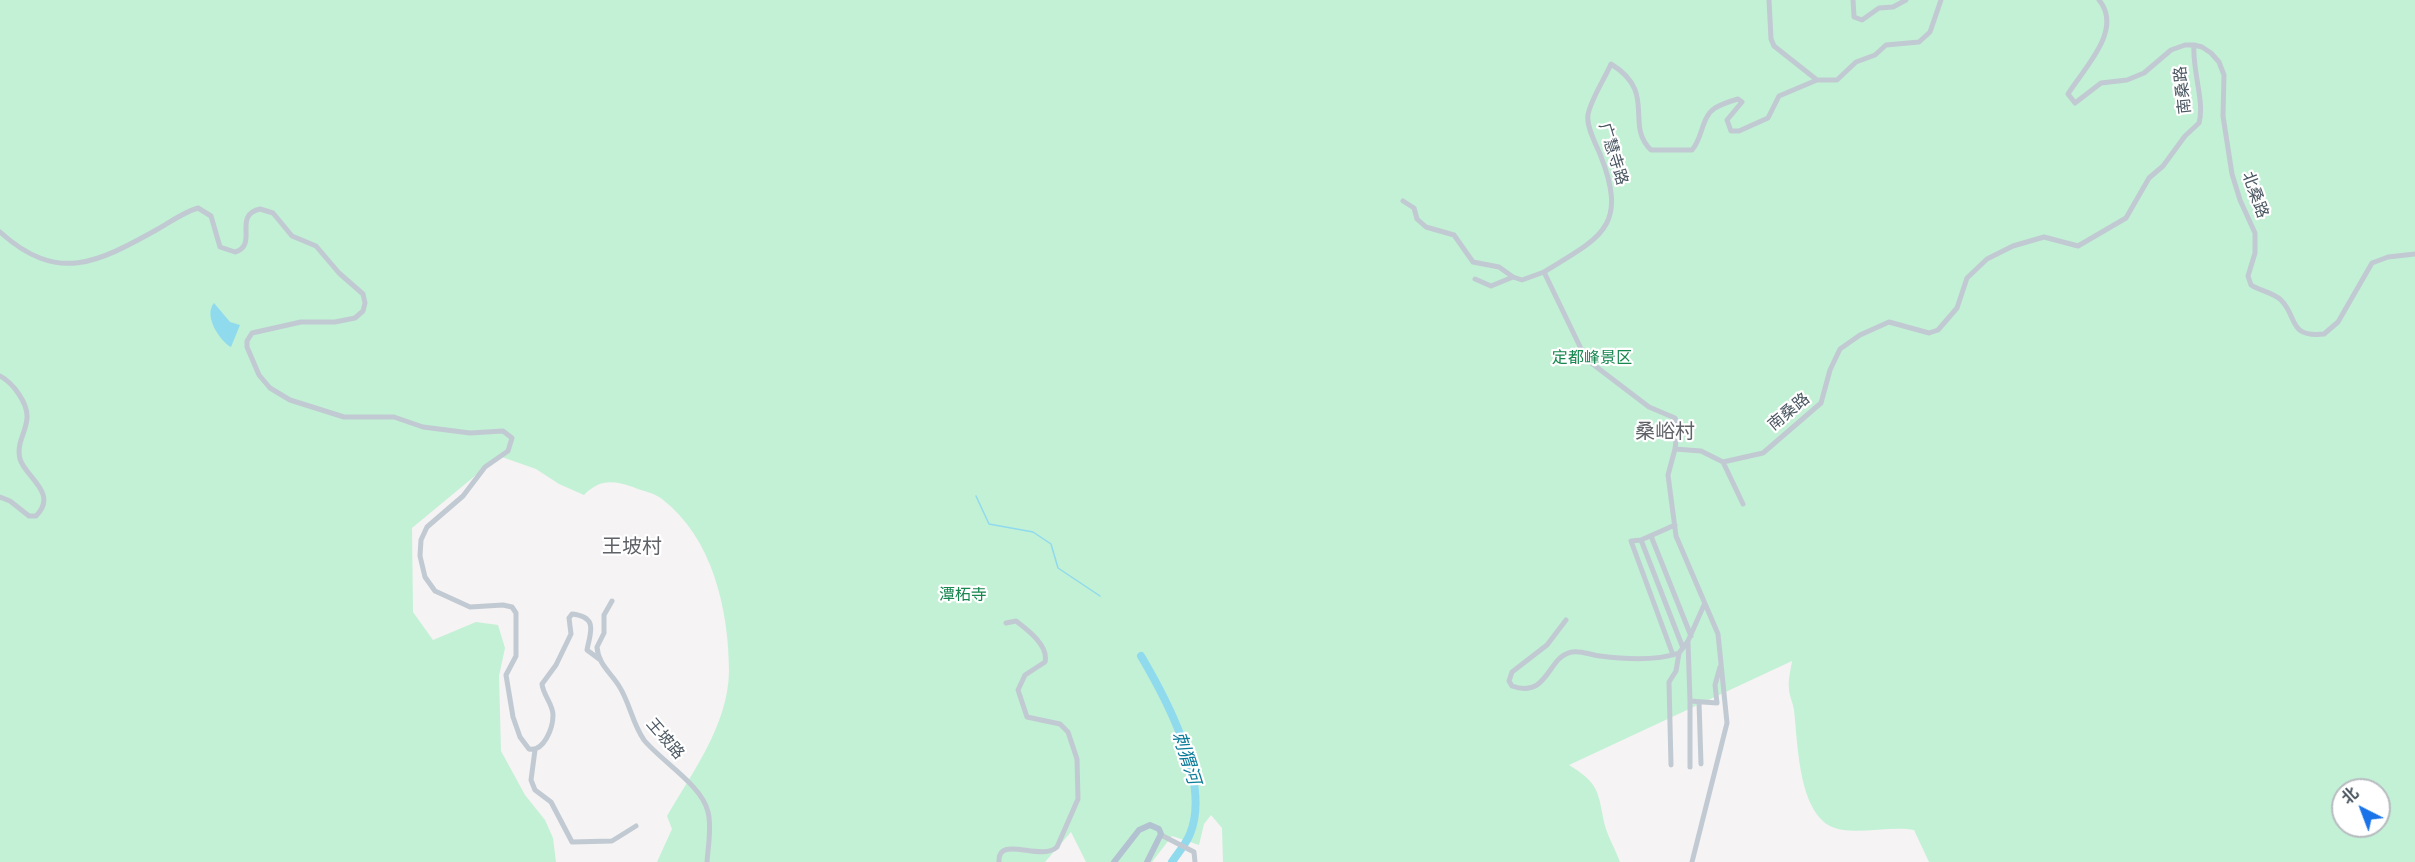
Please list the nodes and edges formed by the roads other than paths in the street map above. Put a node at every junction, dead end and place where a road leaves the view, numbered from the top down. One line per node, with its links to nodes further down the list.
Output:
1 (1769, 0): 7 (street)
2 (1853, 0): 3 (street)
3 (1906, 0)
4 (1941, 0): 7 (street)
5 (2099, 0): 6 (street)
6 (2194, 45): 10 (street, 北桑路); 16 (street, 南桑路)
7 (1817, 80): 11 (street, 广慧寺路)
8 (1403, 201): 12 (street)
9 (0, 231): 32 (street)
10 (2415, 254)
11 (1544, 272): 12 (street); 15 (street)
12 (1513, 277): 13 (street)
13 (1475, 279)
14 (0, 376): 17 (street)
15 (1675, 449): 16 (street); 19 (street)
16 (1723, 462): 18 (street)
17 (0, 497)
18 (1743, 504)
19 (1675, 525): 20 (street); 23 (street)
20 (1651, 536): 21 (street); 26 (street)
21 (1641, 540): 27 (street); 27 (street)
22 (612, 601): 28 (street)
23 (1704, 605): 26 (street); 29 (street)
24 (1566, 620): 27 (street)
25 (1006, 623): 39 (street)
26 (1690, 639): 27 (street); 30 (street)
27 (1678, 652): 34 (street)
28 (599, 659): 32 (street); 38 (street, 王坡路)
29 (1721, 666): 31 (street); 43 (street)
30 (1690, 701): 31 (street); 35 (street)
31 (1700, 702): 33 (street)
32 (536, 750): 36 (street)
33 (1701, 764)
34 (1671, 765)
35 (1689, 767)
36 (636, 826)
37 (1163, 836): 42 (street)
38 (707, 862)
39 (999, 862)
40 (1114, 862): 41 (main road)
41 (1147, 862)
42 (1195, 862)
43 (1692, 862)

